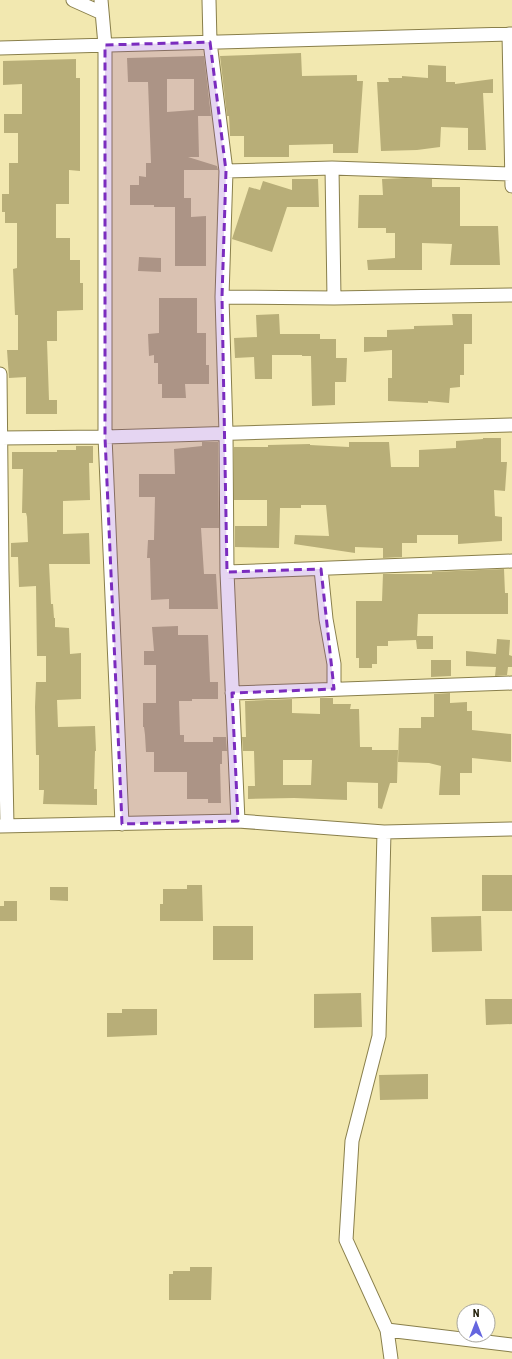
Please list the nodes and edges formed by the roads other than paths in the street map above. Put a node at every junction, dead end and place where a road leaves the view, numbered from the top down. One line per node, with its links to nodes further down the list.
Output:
1 (73, 0): 4 (street)
2 (101, 0): 4 (street)
3 (209, 0): 6 (street)
4 (102, 14): 7 (street)
5 (511, 34): 6 (street); 11 (street)
6 (210, 42): 7 (street); 10 (street)
7 (105, 45): 8 (street); 19 (street)
8 (0, 48)
9 (332, 168): 10 (street); 11 (street); 15 (street)
10 (226, 171): 14 (street)
11 (512, 174): 12 (street)
12 (512, 186)
13 (512, 295): 15 (street)
14 (222, 297): 15 (street); 18 (street)
15 (334, 298)
16 (0, 374): 20 (street)
17 (512, 425): 18 (street)
18 (226, 433): 19 (street); 24 (street)
19 (105, 437): 20 (street); 30 (street)
20 (1, 438): 23 (street)
21 (512, 561): 22 (street)
22 (321, 569): 24 (street); 26 (street)
23 (1, 571): 28 (street)
24 (227, 572): 27 (street)
25 (512, 683): 26 (street)
26 (334, 689): 27 (street)
27 (232, 693): 29 (street)
28 (2, 694): 31 (street)
29 (238, 821): 30 (street); 33 (street)
30 (122, 824): 31 (street)
31 (4, 826)
32 (512, 829): 33 (street)
33 (384, 832): 34 (street)
34 (387, 1330): 35 (street); 36 (street)
35 (512, 1344)
36 (391, 1359)

